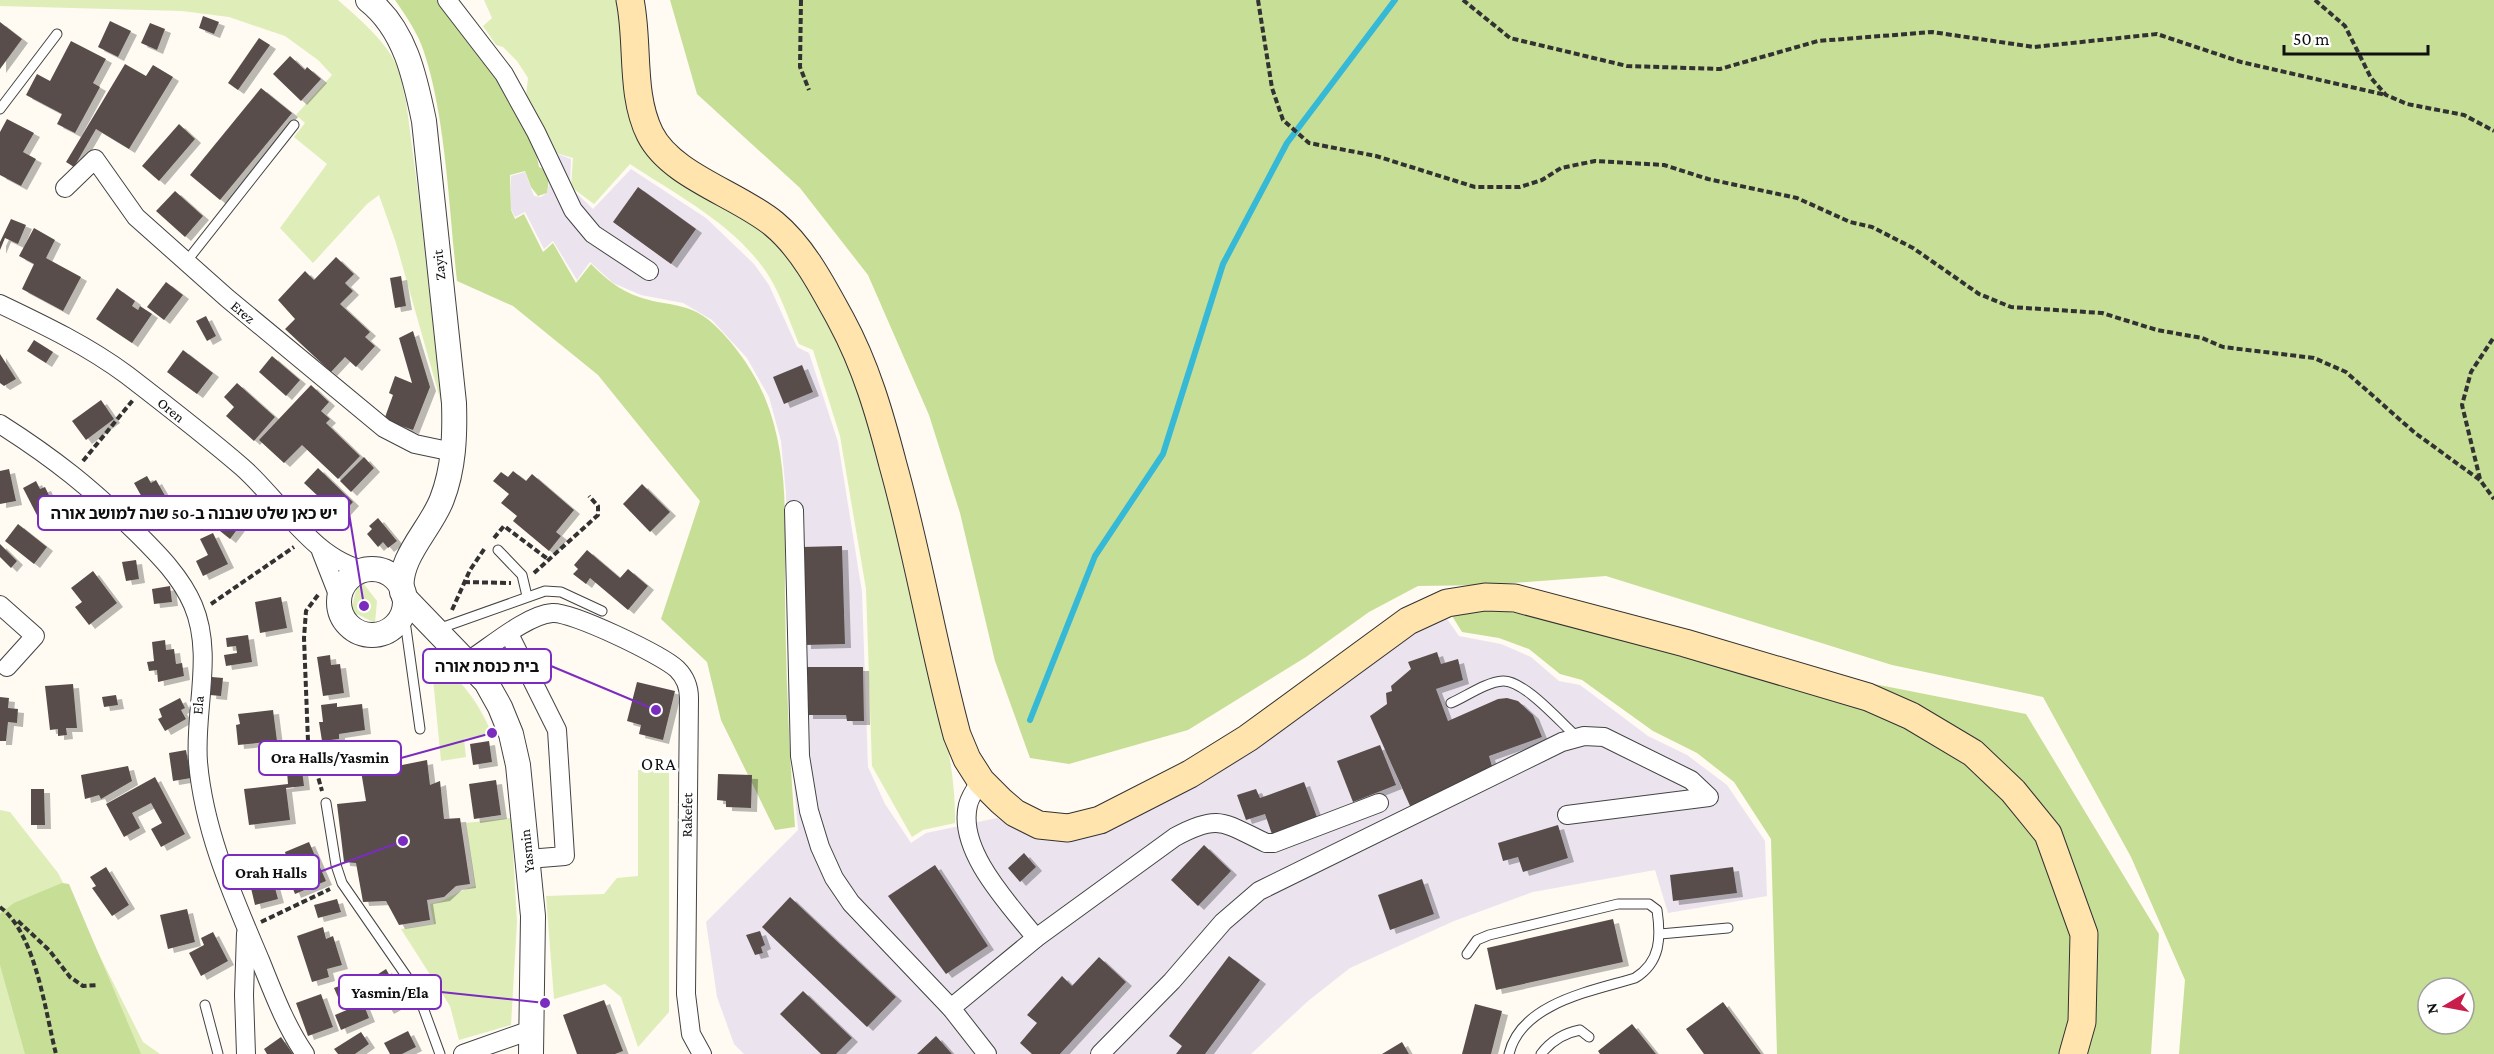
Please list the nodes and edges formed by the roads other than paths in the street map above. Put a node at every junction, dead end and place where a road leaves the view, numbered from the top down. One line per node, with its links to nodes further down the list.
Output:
1 (368, 0): 12 (street, Zayit)
2 (447, 0): 9 (street)
3 (630, 0): 31 (main road)
4 (57, 34): 5 (lane)
5 (0, 109)
6 (294, 125): 8 (lane)
7 (65, 188): 8 (street, Erez)
8 (186, 262): 12 (street, Erez)
9 (649, 271)
10 (0, 304): 15 (street, Oren)
11 (0, 424): 36 (street, Ela)
12 (453, 452): 14 (street, Zayit)
13 (794, 510): 42 (street)
14 (421, 539): 17 (street, Zayit); 19 (street, Zayit)
15 (314, 542): 17 (street, Oren); 18 (street, Oren)
16 (498, 550): 20 (lane)
17 (369, 570): 18 (street); 19 (street)
18 (337, 589): 23 (street)
19 (403, 594): 23 (street); 24 (street, Yasmin)
20 (527, 596): 22 (lane); 24 (lane)
21 (0, 605): 27 (street)
22 (602, 610)
23 (399, 628): 26 (street, Yasmin); 29 (lane)
24 (436, 630): 26 (street, Yasmin)
25 (509, 634): 26 (street, Rakefet); 35 (street); 50 (street, Rakefet)
26 (468, 662): 35 (street, Yasmin)
27 (7, 667)
28 (1451, 703): 30 (lane)
29 (420, 729)
30 (1577, 737): 34 (street); 52 (street)
31 (981, 781): 39 (street); 55 (main road)
32 (326, 803): 48 (lane)
33 (1379, 803): 39 (street)
34 (1567, 815)
35 (528, 859): 44 (street, Yasmin)
36 (247, 928): 46 (street); 47 (street, Ela)
37 (1728, 928): 38 (lane)
38 (1660, 934): 40 (lane); 53 (lane)
39 (1036, 938): 42 (street)
40 (1467, 954)
41 (205, 1005): 45 (lane)
42 (951, 1008): 51 (street)
43 (1589, 1038): 54 (lane)
44 (531, 1042): 49 (street)
45 (218, 1054)
46 (246, 1054)
47 (304, 1054)
48 (440, 1054)
49 (463, 1054)
50 (702, 1054)
51 (987, 1054)
52 (1100, 1054)
53 (1509, 1054)
54 (1541, 1054)
55 (2073, 1054)

